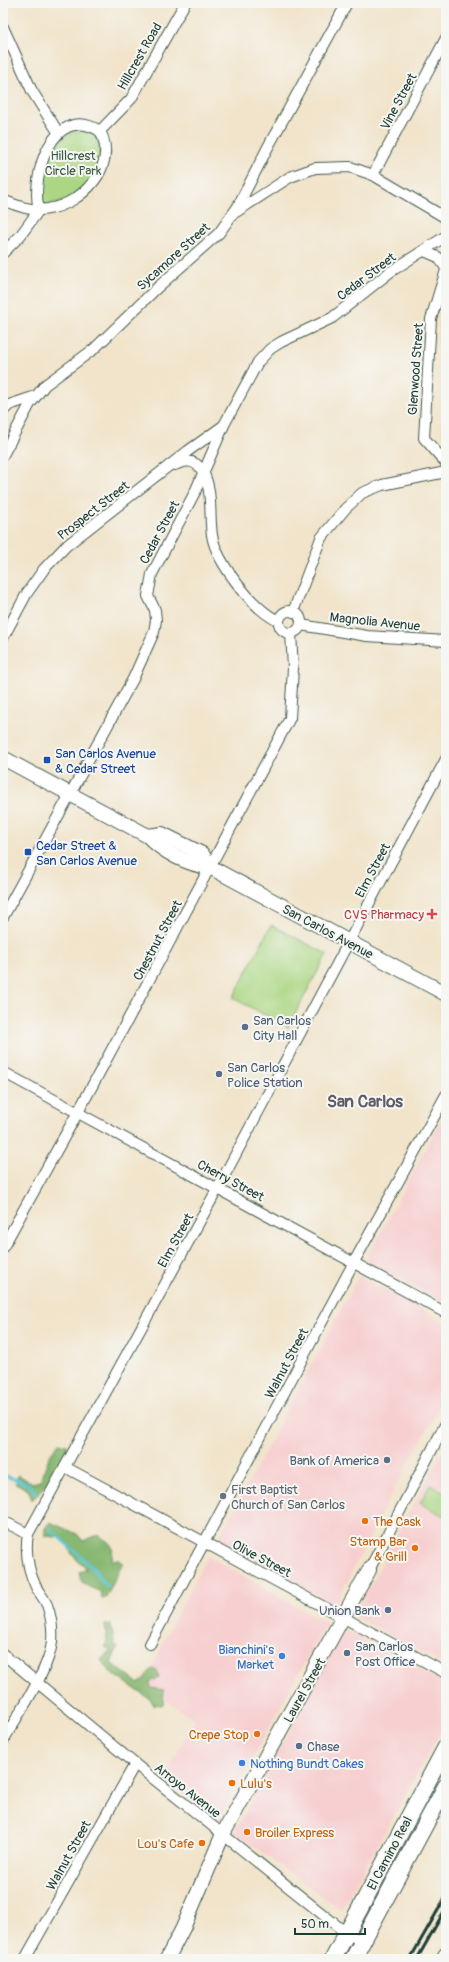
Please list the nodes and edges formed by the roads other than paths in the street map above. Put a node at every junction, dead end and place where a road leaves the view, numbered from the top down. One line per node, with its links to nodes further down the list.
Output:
1 (185, 3): 5 (street, Hillcrest Road)
2 (347, 3): 10 (street, Sycamore Street)
3 (3, 27): 6 (street)
4 (446, 38): 7 (street, Vine Street)
5 (100, 131): 6 (street); 9 (street)
6 (58, 132): 9 (street)
7 (373, 175): 10 (street); 11 (street)
8 (3, 200): 9 (street)
9 (39, 210): 14 (street)
10 (233, 214): 16 (street, Sycamore Street)
11 (446, 218)
12 (446, 236): 13 (street, Cedar Street)
13 (424, 251): 15 (street); 18 (street, Cedar Street)
14 (3, 253)
15 (446, 269): 20 (street, Glenwood Street)
16 (36, 396): 17 (street); 19 (street, Sycamore Street)
17 (3, 410)
18 (224, 425): 21 (street, Cedar Street); 23 (street, Prospect Street)
19 (3, 455)
20 (446, 463)
21 (203, 472): 23 (street); 25 (street); 32 (street, Cedar Street)
22 (446, 472): 24 (street)
23 (161, 473): 28 (street, Prospect Street)
24 (293, 612): 25 (street); 26 (street)
25 (280, 621): 27 (street)
26 (301, 625): 27 (street); 29 (street, Magnolia Avenue)
27 (291, 633): 33 (street, Chestnut Street)
28 (3, 638)
29 (446, 641)
30 (3, 758): 32 (main road, San Carlos Avenue)
31 (446, 758): 35 (street, Elm Street)
32 (70, 794): 33 (main road, San Carlos Avenue); 34 (street, Cedar Street)
33 (210, 867): 35 (main road, San Carlos Avenue); 39 (street, Chestnut Street)
34 (3, 917)
35 (349, 942): 36 (main road, San Carlos Avenue); 40 (street, Elm Street)
36 (446, 994)
37 (3, 1072): 39 (street, Cherry Street)
38 (446, 1095): 42 (street, Walnut Street)
39 (78, 1112): 40 (street, Cherry Street); 41 (street, Chestnut Street)
40 (218, 1188): 42 (street, Cherry Street); 45 (street, Elm Street)
41 (3, 1247)
42 (354, 1262): 43 (street, Cherry Street); 48 (street, Walnut Street)
43 (446, 1313)
44 (446, 1423): 49 (street, Laurel Street)
45 (65, 1467): 47 (street, Elm Street); 48 (street, Olive Street)
46 (3, 1521): 47 (street)
47 (28, 1534): 54 (street, Elm Street)
48 (204, 1542): 50 (street, Olive Street); 51 (street, Walnut Street)
49 (369, 1570): 50 (main road, Laurel Street)
50 (343, 1617): 53 (street, Olive Street); 59 (main road, Laurel Street)
51 (150, 1644)
52 (3, 1654): 54 (street, Arroyo Avenue)
53 (446, 1673)
54 (37, 1681): 55 (street, Elm Street); 57 (street, Arroyo Avenue)
55 (3, 1741)
56 (446, 1747): 60 (main road, El Camino Real)
57 (134, 1764): 59 (street, Arroyo Avenue); 63 (street, Walnut Street)
58 (446, 1786): 61 (main road, El Camino Real)
59 (223, 1834): 60 (street, Arroyo Avenue); 64 (main road, Laurel Street)
60 (346, 1933): 61 (street, Arroyo Avenue); 65 (main road, El Camino Real)
61 (362, 1941): 66 (main road, El Camino Real)
62 (446, 1954): 67 (main road)
63 (25, 1959)
64 (167, 1959)
65 (333, 1959)
66 (353, 1959)
67 (443, 1959)

